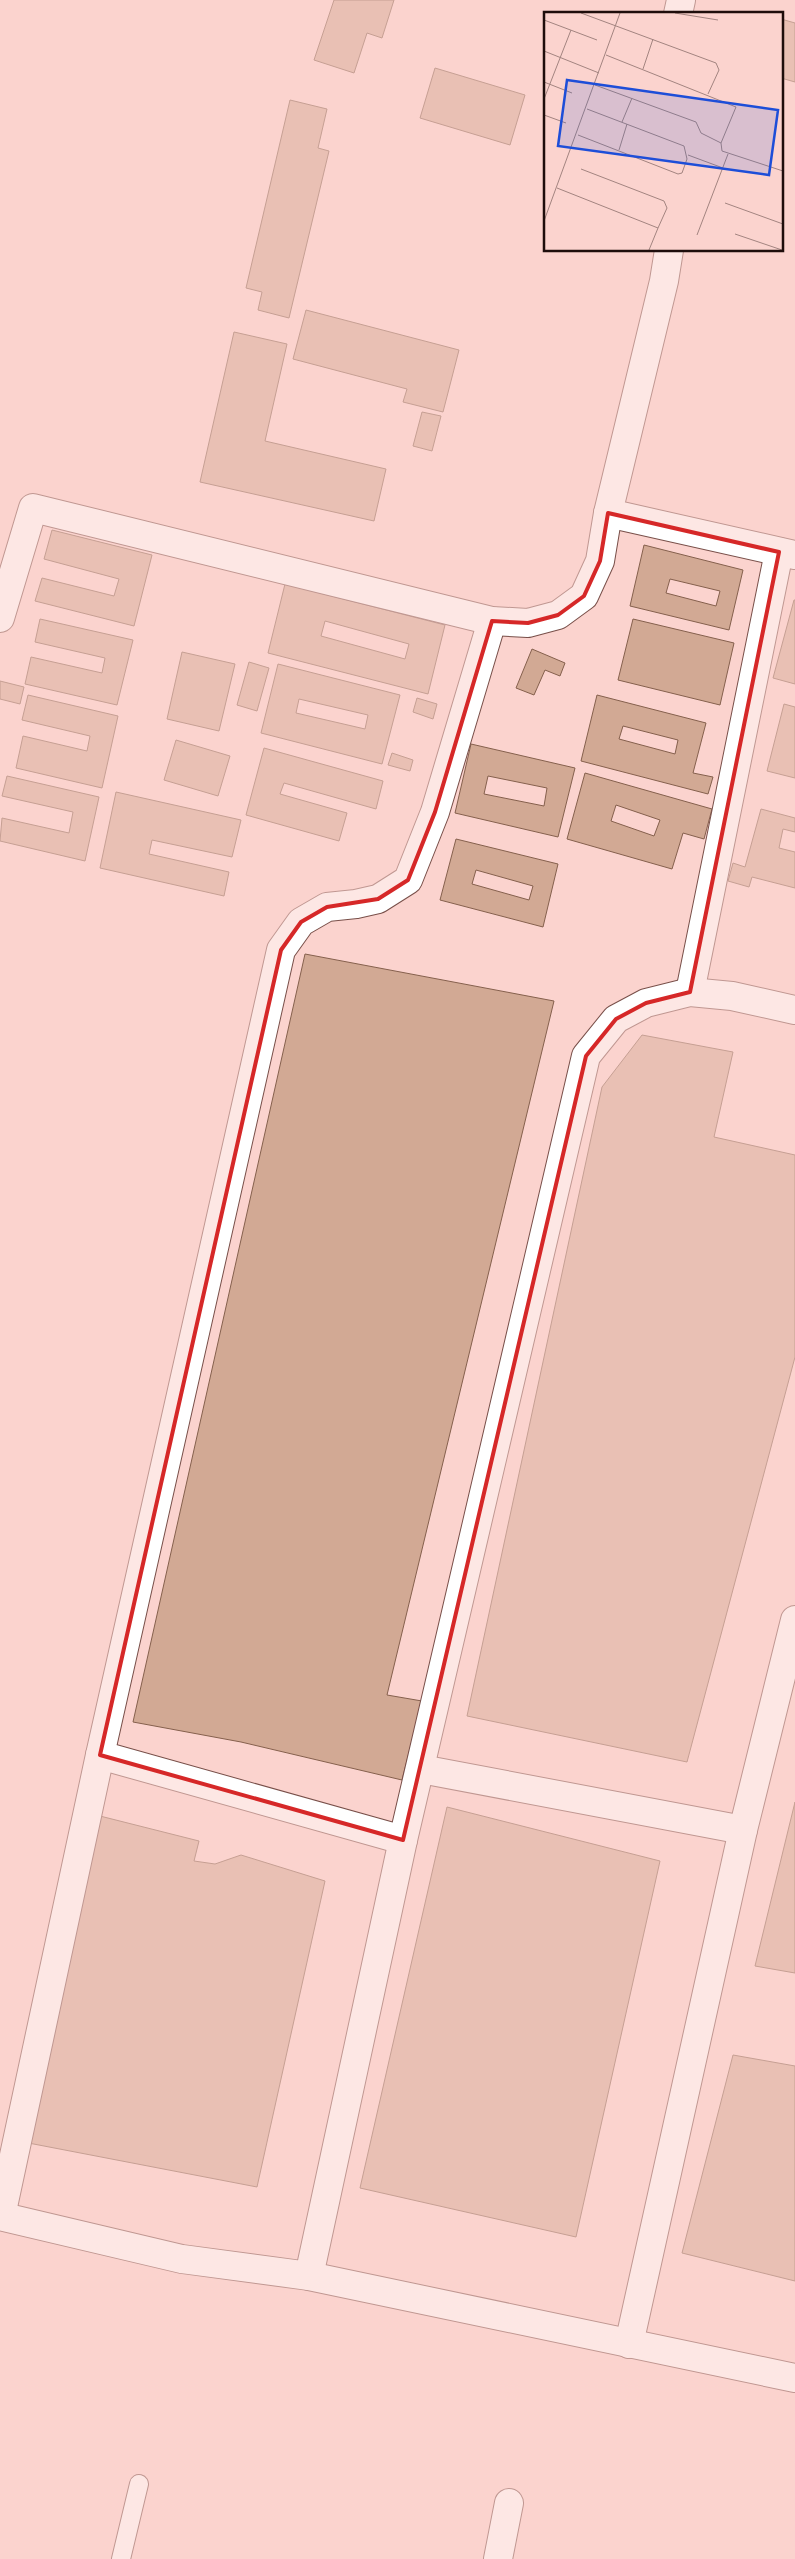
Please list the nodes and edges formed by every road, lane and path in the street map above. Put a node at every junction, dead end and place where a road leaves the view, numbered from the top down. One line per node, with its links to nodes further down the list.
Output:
1 (669, 251): 2 (street)
2 (608, 513): 3 (street); 5 (street)
3 (787, 554): 6 (street)
4 (0, 618): 5 (street)
5 (492, 620): 9 (street)
6 (690, 992): 7 (street); 10 (street)
7 (795, 1010)
8 (795, 1620): 11 (street)
9 (100, 1755): 12 (street); 13 (street)
10 (421, 1769): 11 (street); 12 (street)
11 (743, 1830): 15 (street)
12 (403, 1840): 14 (street)
13 (0, 2216): 14 (street)
14 (309, 2276): 15 (street)
15 (629, 2344): 16 (street)
16 (795, 2378)
17 (140, 2484): 19 (lane)
18 (509, 2503): 20 (street)
19 (121, 2559)
20 (498, 2559)

